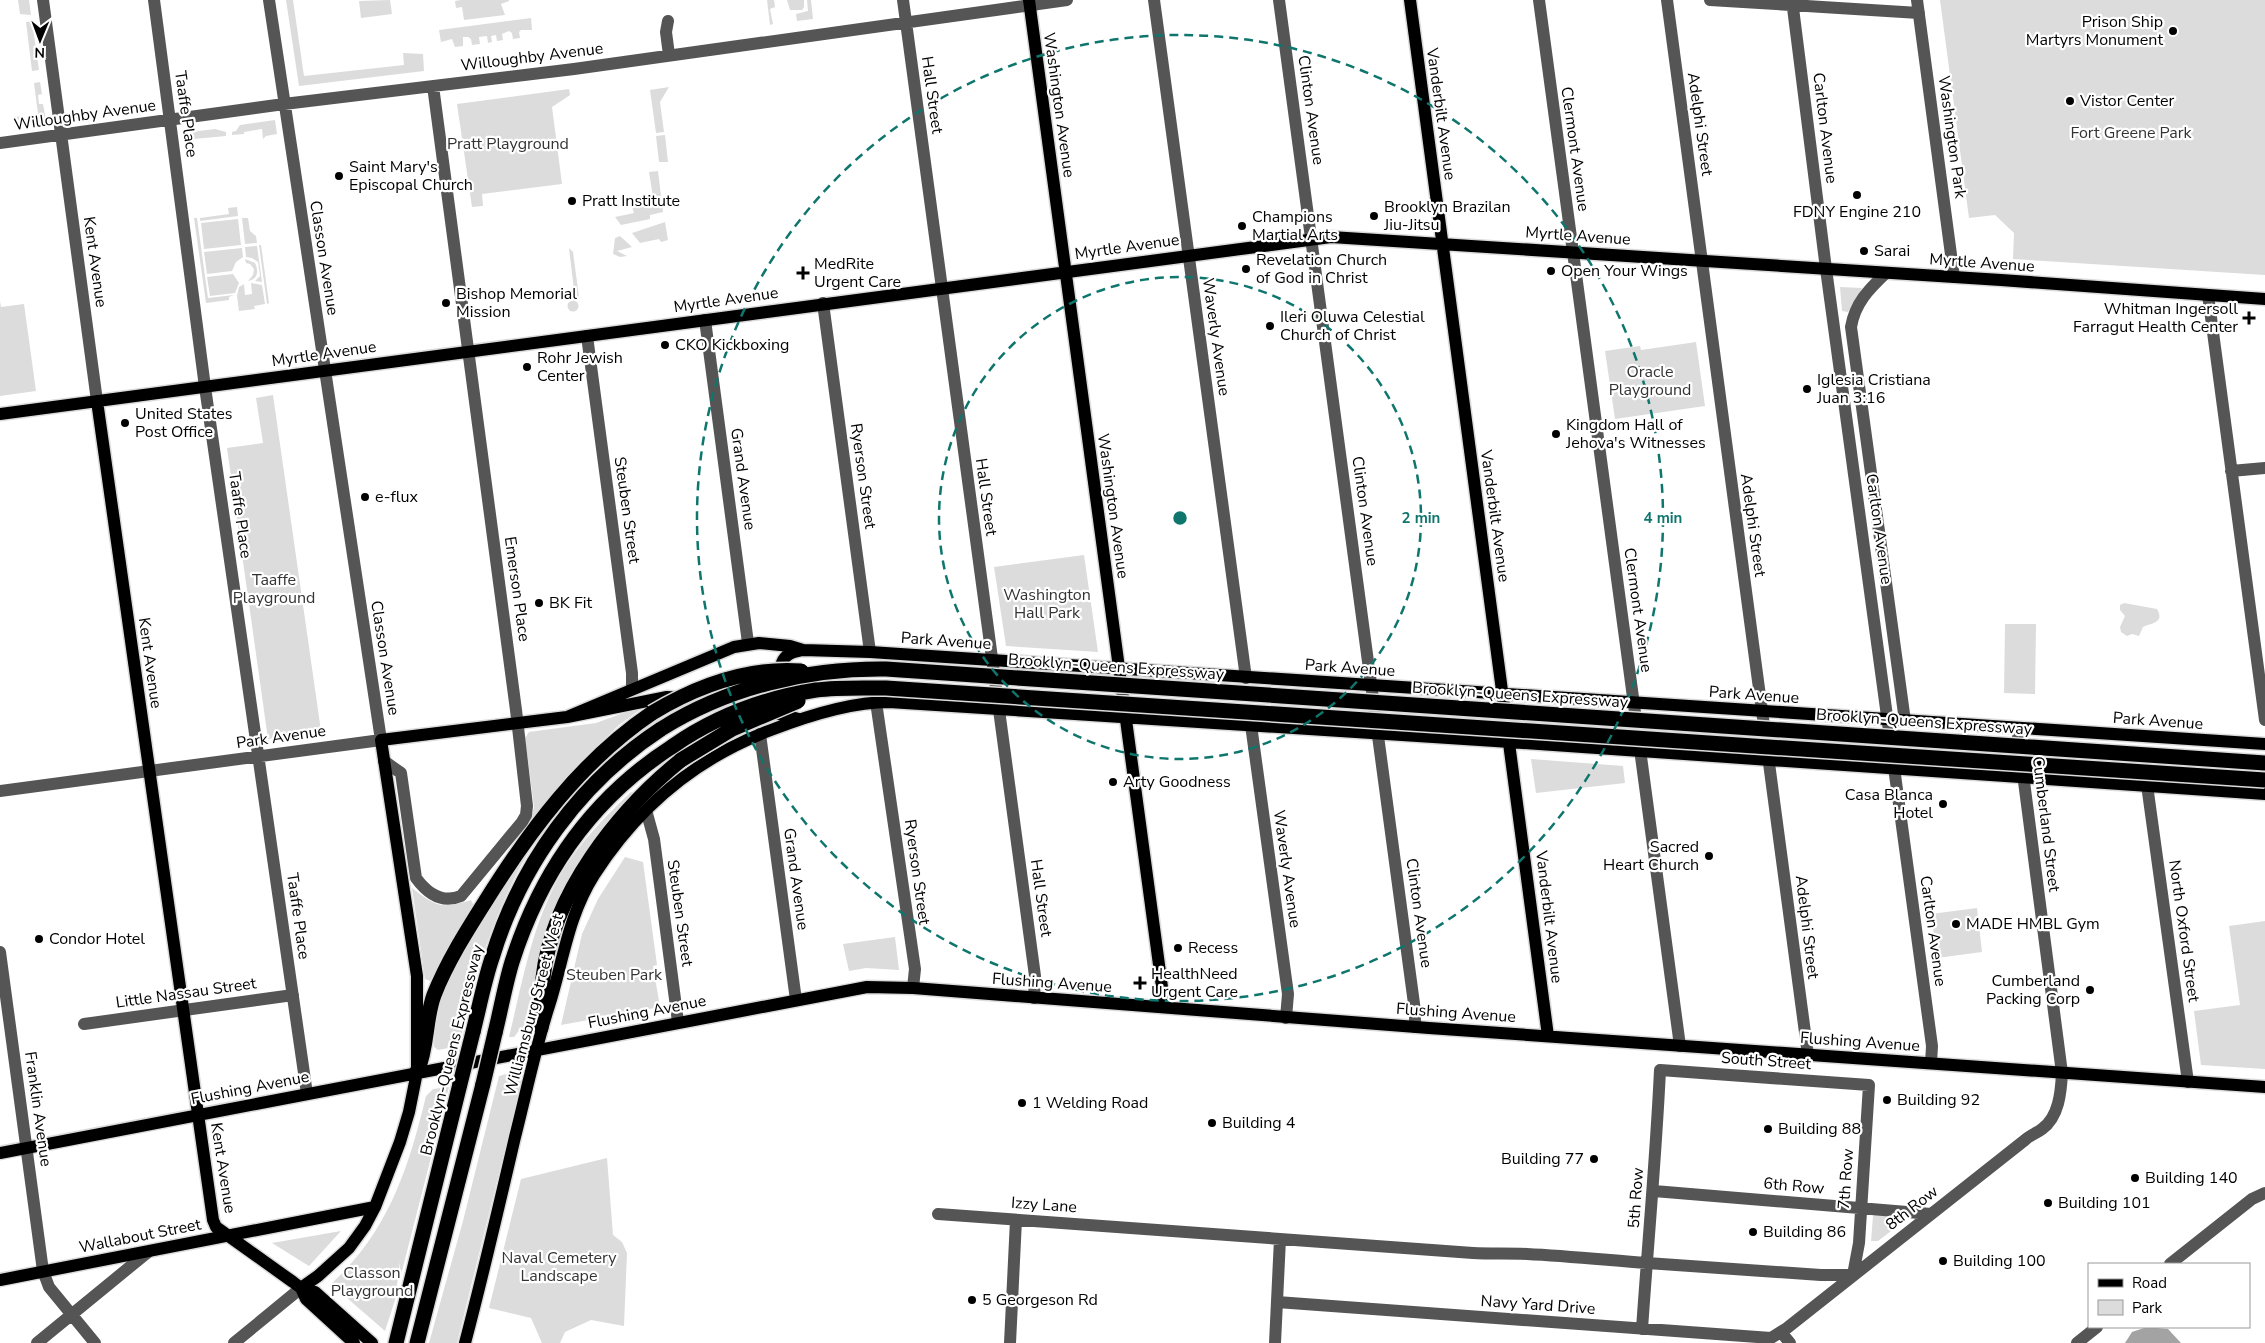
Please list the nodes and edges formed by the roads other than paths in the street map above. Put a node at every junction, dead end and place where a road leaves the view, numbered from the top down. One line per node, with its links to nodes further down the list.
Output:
1 (43, 0): 21 (street, Kent Avenue)
2 (154, 0): 20 (street, Taaffe Place)
3 (269, 0): 19 (street, Classon Avenue)
4 (903, 0): 16 (street, Hall Street)
5 (1067, 0): 12 (street, Willoughby Avenue)
6 (1154, 0): 26 (street, Waverly Avenue)
7 (1279, 0): 23 (street, Clinton Avenue)
8 (1410, 0): 24 (main road, Vanderbilt Avenue)
9 (1539, 0): 25 (street, Clermont Avenue)
10 (1667, 0): 27 (street, Adelphi Street)
11 (1710, 0): 13 (street)
12 (1029, 3): 16 (street, Willoughby Avenue); 29 (main road, Washington Avenue)
13 (1793, 3): 14 (street); 28 (street, Carlton Avenue)
14 (1918, 6): 31 (street, Washington Park)
15 (668, 21): 17 (street)
16 (906, 22): 17 (street, Willoughby Avenue); 32 (street, Hall Street)
17 (669, 55): 18 (street, Willoughby Avenue)
18 (433, 86): 19 (street, Willoughby Avenue); 38 (street, Emerson Place)
19 (284, 104): 20 (street, Willoughby Avenue); 39 (street, Classon Avenue)
20 (170, 120): 21 (street, Willoughby Avenue); 40 (street, Taaffe Place)
21 (61, 134): 22 (street, Willoughby Avenue); 41 (street, Kent Avenue)
22 (0, 143)
23 (1312, 238): 24 (main road, Myrtle Avenue); 26 (main road, Myrtle Avenue); 52 (street, Clinton Avenue)
24 (1442, 244): 25 (main road, Myrtle Avenue); 55 (main road, Vanderbilt Avenue)
25 (1573, 252): 27 (main road, Myrtle Avenue); 57 (street, Clermont Avenue)
26 (1188, 255): 29 (main road, Myrtle Avenue); 51 (street, Waverly Avenue)
27 (1702, 261): 28 (main road, Myrtle Avenue); 59 (street, Adelphi Street)
28 (1826, 269): 30 (main road, Myrtle Avenue); 63 (street, Carlton Avenue)
29 (1065, 272): 32 (main road, Myrtle Avenue); 49 (main road, Washington Avenue)
30 (1886, 273): 31 (main road, Myrtle Avenue); 65 (street, Carlton Avenue)
31 (1954, 277): 33 (main road, Myrtle Avenue)
32 (941, 288): 35 (main road, Myrtle Avenue); 48 (street, Hall Street)
33 (2208, 295): 34 (main road, Myrtle Avenue); 44 (street)
34 (2265, 299)
35 (824, 304): 36 (main road, Myrtle Avenue); 47 (street, Ryerson Street)
36 (705, 320): 37 (main road, Myrtle Avenue); 45 (street, Grand Avenue)
37 (587, 336): 38 (main road, Myrtle Avenue); 53 (street, Steuben Street)
38 (468, 351): 39 (main road, Myrtle Avenue); 66 (street, Emerson Place)
39 (325, 371): 40 (main road, Myrtle Avenue); 71 (street, Classon Avenue)
40 (206, 386): 41 (main road, Myrtle Avenue); 75 (street, Taaffe Place)
41 (97, 401): 42 (main road, Myrtle Avenue); 80 (main road, Kent Avenue)
42 (0, 414)
43 (2265, 468): 44 (street)
44 (2231, 471): 64 (street)
45 (748, 643): 46 (main road, Park Avenue); 53 (main road, Park Avenue)
46 (803, 650): 47 (main road, Park Avenue); 62 (main road)
47 (870, 652): 48 (main road, Park Avenue)
48 (992, 661): 49 (main road, Park Avenue); 58 (street, Hall Street)
49 (1119, 669): 51 (main road, Park Avenue); 60 (main road, Washington Avenue)
50 (815, 672): 78 (highway, Brooklyn-Queens Expressway, bridge); 105 (highway, bridge); 137 (highway, Brooklyn-Queens Expressway, bridge)
51 (1246, 678): 52 (main road, Park Avenue)
52 (1372, 686): 55 (main road, Park Avenue); 69 (street, Clinton Avenue)
53 (632, 689): 61 (main road, Park Avenue)
54 (816, 690): 82 (highway, bridge); 98 (highway, bridge); 143 (highway, bridge)
55 (1503, 694): 57 (main road, Park Avenue); 72 (main road, Vanderbilt Avenue)
56 (876, 702): 58 (main road, Park Avenue); 62 (main road, Park Avenue); 88 (street, Ryerson Street)
57 (1634, 703): 59 (main road, Park Avenue); 74 (street, Clermont Avenue)
58 (999, 708): 60 (main road, Park Avenue); 90 (street, Hall Street)
59 (1762, 712): 63 (main road, Park Avenue); 76 (street, Adelphi Street)
60 (1125, 716): 67 (main road, Park Avenue); 93 (main road, Washington Avenue)
61 (567, 717): 62 (main road, Park Avenue); 66 (main road, Park Avenue)
62 (799, 720): 70 (main road, Williamsburg Street West)
63 (1888, 720): 65 (main road, Park Avenue); 79 (street, Carlton Avenue)
64 (2265, 720)
65 (1905, 721): 68 (main road, Park Avenue)
66 (517, 723): 71 (main road, Park Avenue); 77 (street, Emerson Place)
67 (1251, 725): 69 (main road, Park Avenue); 94 (street, Waverly Avenue)
68 (2017, 728): 73 (main road, Park Avenue); 81 (street, Cumberland Street)
69 (1378, 733): 72 (main road, Park Avenue); 97 (street, Clinton Avenue)
70 (760, 734): 86 (main road, Williamsburg Street West); 91 (street, Grand Avenue)
71 (382, 740): 75 (street, Park Avenue); 77 (main road, Classon Avenue)
72 (1509, 742): 74 (main road, Park Avenue); 99 (main road, Vanderbilt Avenue)
73 (2265, 744)
74 (1640, 751): 76 (main road, Park Avenue); 100 (street, Clermont Avenue)
75 (258, 757): 80 (street, Park Avenue); 89 (street, Taaffe Place)
76 (1769, 760): 79 (main road, Park Avenue); 102 (street, Adelphi Street)
77 (384, 761): 105 (main road, Classon Avenue)
78 (2265, 763)
79 (1894, 769): 81 (main road, Park Avenue); 103 (street, Carlton Avenue)
80 (149, 771): 84 (street, Park Avenue); 92 (main road, Kent Avenue)
81 (2023, 777): 83 (main road, Park Avenue); 106 (street, Cumberland Street)
82 (2265, 780)
83 (2147, 785): 85 (main road, Park Avenue); 107 (street, North Oxford Street)
84 (0, 791)
85 (2265, 794)
86 (646, 810): 95 (street, Steuben Street); 98 (main road, Williamsburg Street West)
87 (0, 952): 113 (street, Franklin Avenue)
88 (913, 988): 90 (main road, Flushing Avenue); 91 (main road, Flushing Avenue)
89 (293, 995): 92 (street, Little Nassau Street); 110 (street, Taaffe Place)
90 (1034, 998): 93 (main road, Flushing Avenue)
91 (796, 1000): 95 (main road, Flushing Avenue)
92 (183, 1010): 96 (street, Little Nassau Street); 112 (main road, Kent Avenue)
93 (1161, 1012): 94 (main road, Flushing Avenue)
94 (1286, 1018): 97 (main road, Flushing Avenue)
95 (678, 1022): 101 (main road, Flushing Avenue)
96 (84, 1024)
97 (1415, 1027): 99 (main road, Flushing Avenue)
98 (541, 1028): 101 (main road, Williamsburg Street West)
99 (1548, 1036): 100 (main road, Flushing Avenue)
100 (1680, 1046): 102 (main road, Flushing Avenue)
101 (536, 1050): 105 (main road, Flushing Avenue); 133 (main road, Williamsburg Street West)
102 (1808, 1055): 103 (main road, Flushing Avenue)
103 (1931, 1063): 106 (main road, Flushing Avenue)
104 (1660, 1070): 108 (street, South Street); 115 (street, 5th Row)
105 (417, 1072): 110 (main road, Flushing Avenue); 117 (main road, Classon Avenue)
106 (2062, 1073): 107 (main road, Flushing Avenue); 111 (street, Cumberland Street)
107 (2188, 1082): 109 (main road, Flushing Avenue)
108 (1869, 1085): 118 (street, 7th Row)
109 (2265, 1087)
110 (307, 1094): 112 (main road, Flushing Avenue)
111 (2058, 1105): 120 (street, 8th Row)
112 (198, 1114): 113 (main road, Flushing Avenue); 122 (main road, Kent Avenue)
113 (26, 1148): 114 (main road, Flushing Avenue); 127 (street, Franklin Avenue)
114 (0, 1152)
115 (1654, 1191): 118 (street, 6th Row); 125 (street, 5th Row)
116 (2265, 1193): 126 (street)
117 (375, 1207): 122 (main road, Wallabout Street); 130 (main road, Classon Avenue)
118 (1861, 1207): 120 (street, 6th Row); 128 (street, 7th Row)
119 (938, 1214): 121 (street, Izzy Lane)
120 (1931, 1214): 128 (street, 8th Row)
121 (1016, 1220): 123 (street, Izzy Lane); 146 (street)
122 (231, 1236): 124 (main road, Wallabout Street); 130 (main road, Kent Avenue)
123 (1280, 1239): 125 (street); 131 (street)
124 (148, 1252): 127 (main road, Wallabout Street); 132 (street)
125 (1647, 1263): 128 (street); 134 (street, 5th Row)
126 (2171, 1263)
127 (43, 1272): 129 (main road, Wallabout Street); 132 (street)
128 (1853, 1275): 136 (street, 8th Row)
129 (0, 1280)
130 (301, 1288): 140 (street); 141 (main road, Kent Avenue); 142 (main road, Kent Avenue)
131 (1278, 1302): 134 (street, Navy Yard Drive); 147 (street)
132 (72, 1314): 138 (street); 139 (street)
133 (470, 1326): 144 (main road, Williamsburg Street West); 145 (main road)
134 (1642, 1328): 136 (street, Navy Yard Drive)
135 (2096, 1328): 149 (street)
136 (1782, 1332): 148 (street)
137 (397, 1340)
138 (37, 1343)
139 (95, 1343)
140 (234, 1343)
141 (354, 1343)
142 (372, 1343)
143 (418, 1343)
144 (465, 1343)
145 (472, 1343)
146 (1010, 1343)
147 (1275, 1343)
148 (1790, 1343)
149 (2077, 1343)

